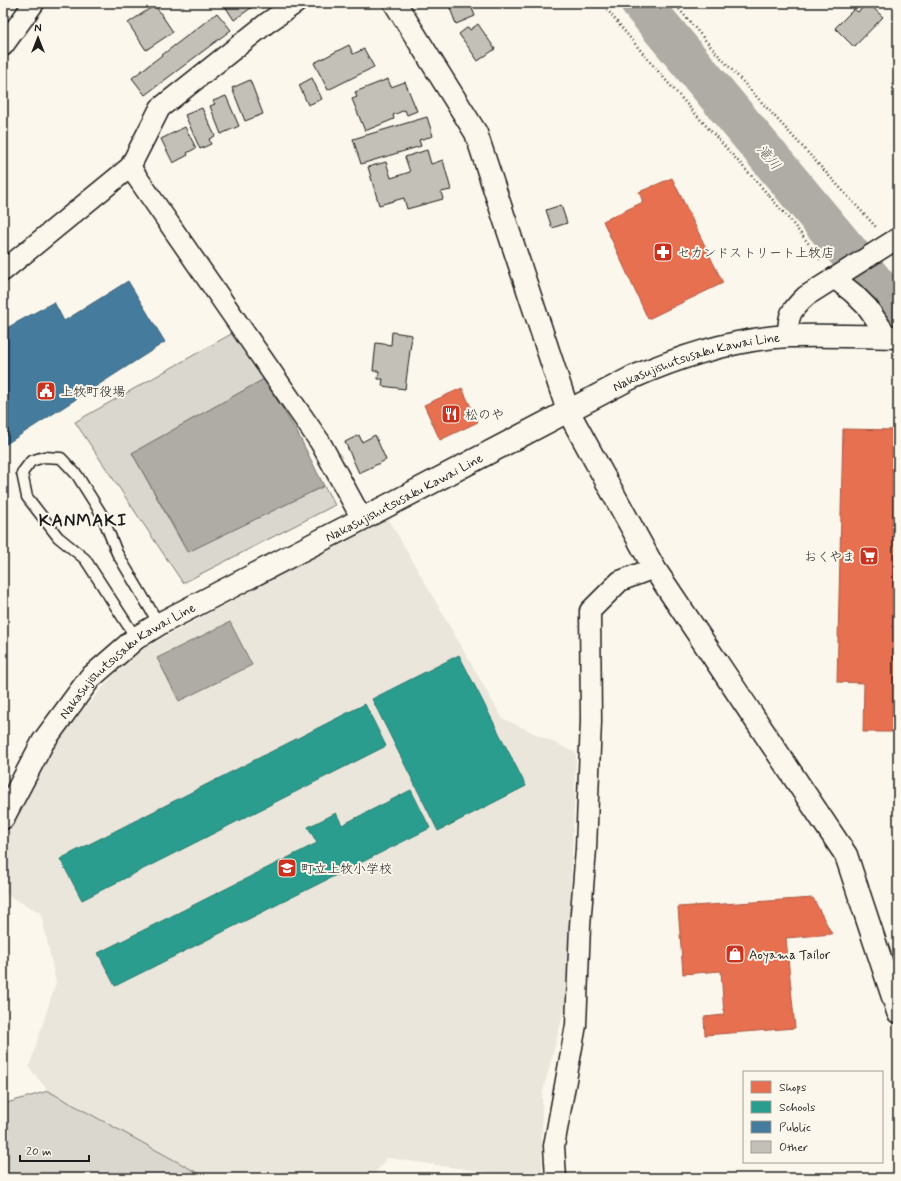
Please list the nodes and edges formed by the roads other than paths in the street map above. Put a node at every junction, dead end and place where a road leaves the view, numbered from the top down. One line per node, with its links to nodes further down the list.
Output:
1 (34, 3): 4 (street)
2 (296, 3): 5 (street)
3 (395, 3): 11 (street)
4 (3, 46)
5 (130, 167): 7 (street); 12 (street)
6 (894, 240): 8 (street)
7 (3, 271)
8 (834, 278): 9 (street); 10 (street)
9 (788, 336): 10 (street, Nakasujishutsusaku Kawai Line); 11 (street, Nakasujishutsusaku Kawai Line)
10 (893, 337)
11 (568, 411): 12 (street, Nakasujishutsusaku Kawai Line); 13 (street)
12 (362, 519): 14 (street, Nakasujishutsusaku Kawai Line)
13 (654, 568): 17 (street); 18 (street)
14 (159, 624): 15 (street, Nakasujishutsusaku Kawai Line); 15 (lane)
15 (136, 638): 16 (street, Nakasujishutsusaku Kawai Line)
16 (3, 818)
17 (898, 1012)
18 (556, 1178)

